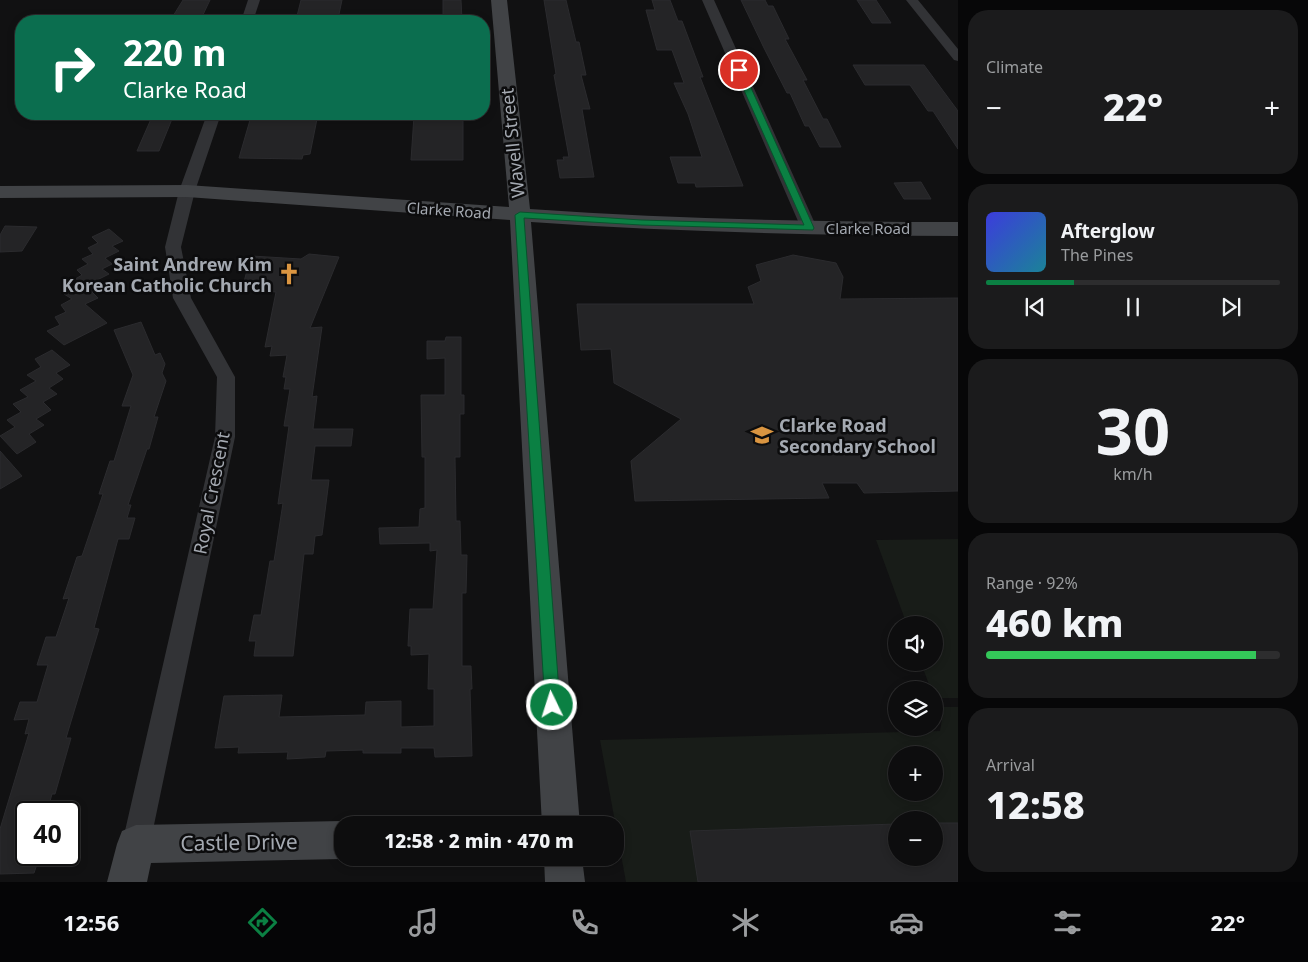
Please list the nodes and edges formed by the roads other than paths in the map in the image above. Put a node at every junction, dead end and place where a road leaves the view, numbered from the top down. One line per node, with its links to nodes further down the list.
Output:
1 (254, 0): 5 (street)
2 (499, 0): 10 (street, Wavell Street)
3 (708, 0): 11 (street)
4 (912, 0): 6 (street)
5 (249, 15)
6 (958, 57)
7 (212, 120): 8 (street, Royal Crescent)
8 (187, 191): 9 (street, Clarke Road); 10 (street, Clarke Road); 15 (street, Royal Crescent)
9 (0, 192)
10 (520, 215): 11 (street, Clarke Road); 13 (street, Wavell Street)
11 (809, 228): 12 (street, Clarke Road)
12 (958, 228)
13 (559, 816)
14 (334, 840): 15 (street, Castle Drive)
15 (136, 844): 17 (street, Royal Crescent)
16 (564, 866): 18 (street)
17 (127, 882)
18 (565, 882)

